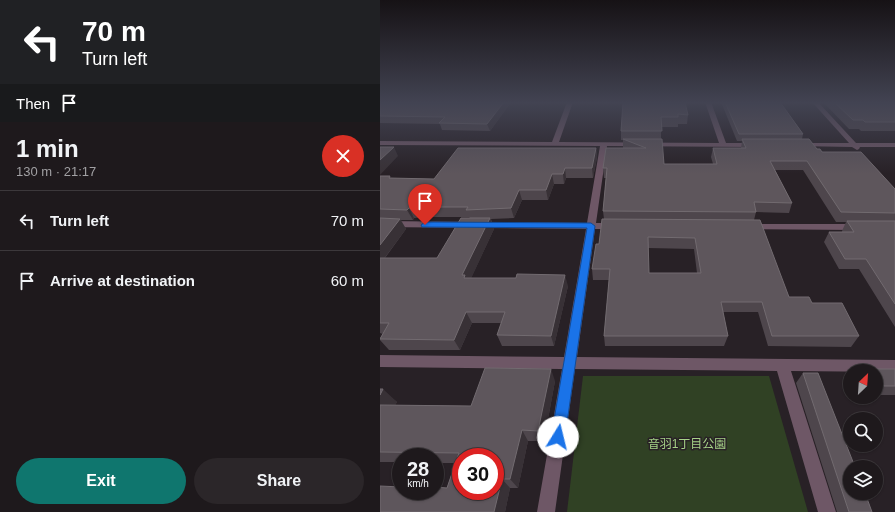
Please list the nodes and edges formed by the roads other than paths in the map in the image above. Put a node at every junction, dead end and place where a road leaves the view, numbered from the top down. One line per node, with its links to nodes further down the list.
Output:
1 (561, 126): 5 (street)
2 (716, 126): 7 (street)
3 (837, 126): 10 (street)
4 (380, 143): 5 (street)
5 (555, 144): 6 (street)
6 (604, 144): 7 (street); 14 (street)
7 (722, 145): 8 (street)
8 (762, 145)
9 (794, 145): 10 (street)
10 (854, 145): 11 (street); 12 (street)
11 (895, 145)
12 (863, 154)
13 (380, 224): 14 (street)
14 (591, 226): 15 (street); 19 (street)
15 (623, 226)
16 (743, 226): 17 (street)
17 (863, 227)
18 (380, 361): 19 (street)
19 (570, 363): 20 (street); 22 (street)
20 (782, 365): 21 (street); 23 (street)
21 (895, 366)
22 (546, 512)
23 (827, 512)

